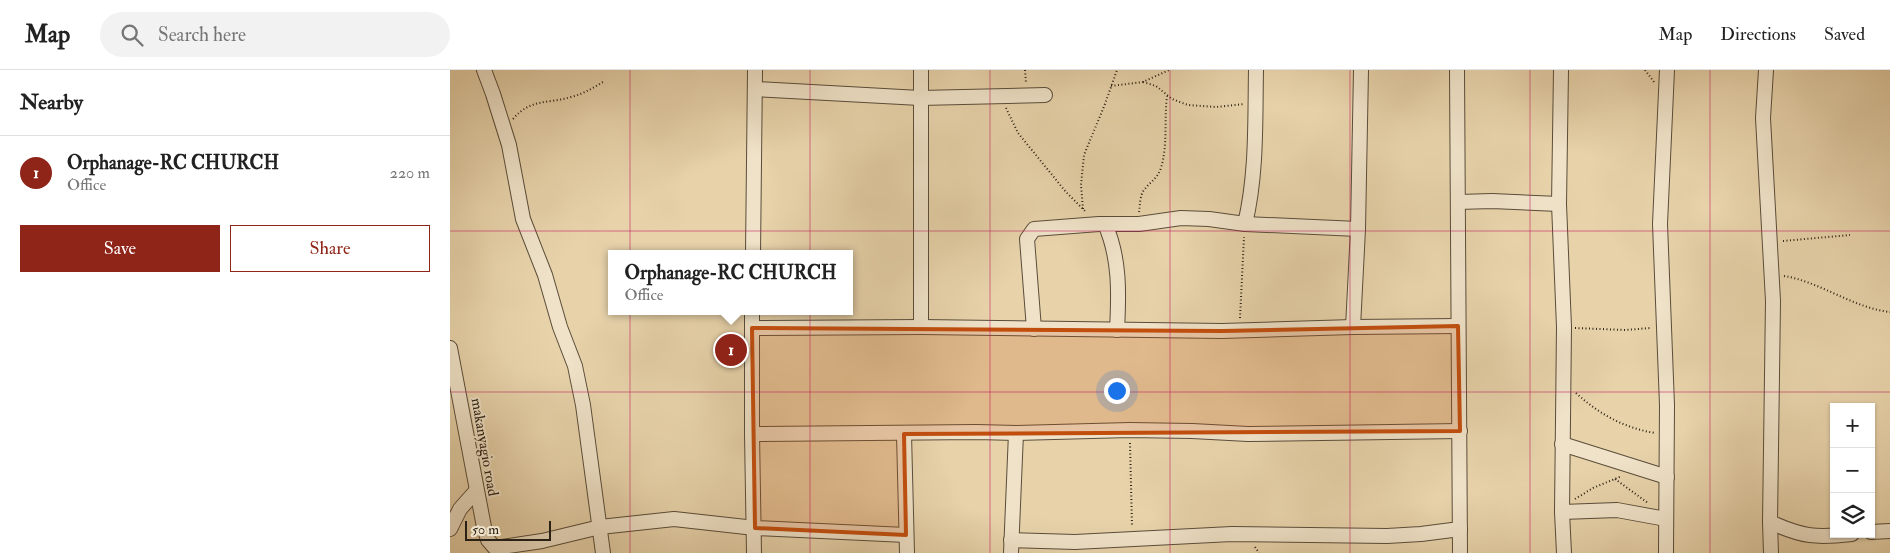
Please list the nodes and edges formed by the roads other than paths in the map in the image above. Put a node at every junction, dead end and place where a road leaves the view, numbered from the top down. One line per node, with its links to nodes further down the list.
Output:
1 (484, 70): 38 (street)
2 (755, 70): 10 (street)
3 (921, 70): 12 (street)
4 (1256, 70): 16 (street)
5 (1361, 70): 17 (street)
6 (1457, 70): 13 (street)
7 (1561, 70): 14 (street)
8 (1667, 70): 33 (street)
9 (1766, 70): 37 (street)
10 (755, 88): 12 (street); 18 (street)
11 (1045, 95): 12 (street)
12 (920, 98): 22 (street)
13 (1458, 202): 14 (street); 21 (street)
14 (1558, 204): 32 (street)
15 (1102, 224): 16 (street); 24 (street); 25 (street)
16 (1245, 224): 17 (street)
17 (1358, 229): 20 (street)
18 (753, 250)
19 (752, 315): 23 (street)
20 (1353, 326): 21 (street); 25 (street)
21 (1458, 326): 28 (street)
22 (921, 327): 23 (street); 24 (street)
23 (752, 328): 29 (street)
24 (1034, 329): 25 (street)
25 (1117, 330)
26 (450, 348): 27 (street, makanyagio road)
27 (455, 397): 34 (street, makanyagio road)
28 (1460, 432): 31 (street); 40 (street)
29 (752, 434): 30 (street); 39 (street)
30 (904, 434): 31 (street); 44 (street)
31 (1016, 434): 46 (street)
32 (1562, 444): 33 (street); 35 (street)
33 (1667, 477): 36 (street)
34 (476, 490): 41 (street); 47 (street, makanyagio road)
35 (1562, 509): 36 (street); 53 (street)
36 (1663, 518): 54 (street)
37 (1770, 522): 45 (street); 55 (street)
38 (600, 526): 39 (street); 47 (street); 49 (street)
39 (755, 528): 44 (street); 50 (street)
40 (1460, 528): 46 (street); 52 (street)
41 (450, 529)
42 (1890, 531): 43 (street)
43 (1875, 532)
44 (906, 535): 51 (street)
45 (1830, 535)
46 (1011, 546)
47 (495, 548): 48 (street)
48 (480, 553)
49 (603, 553)
50 (754, 553)
51 (906, 553)
52 (1460, 553)
53 (1564, 553)
54 (1666, 553)
55 (1771, 553)

